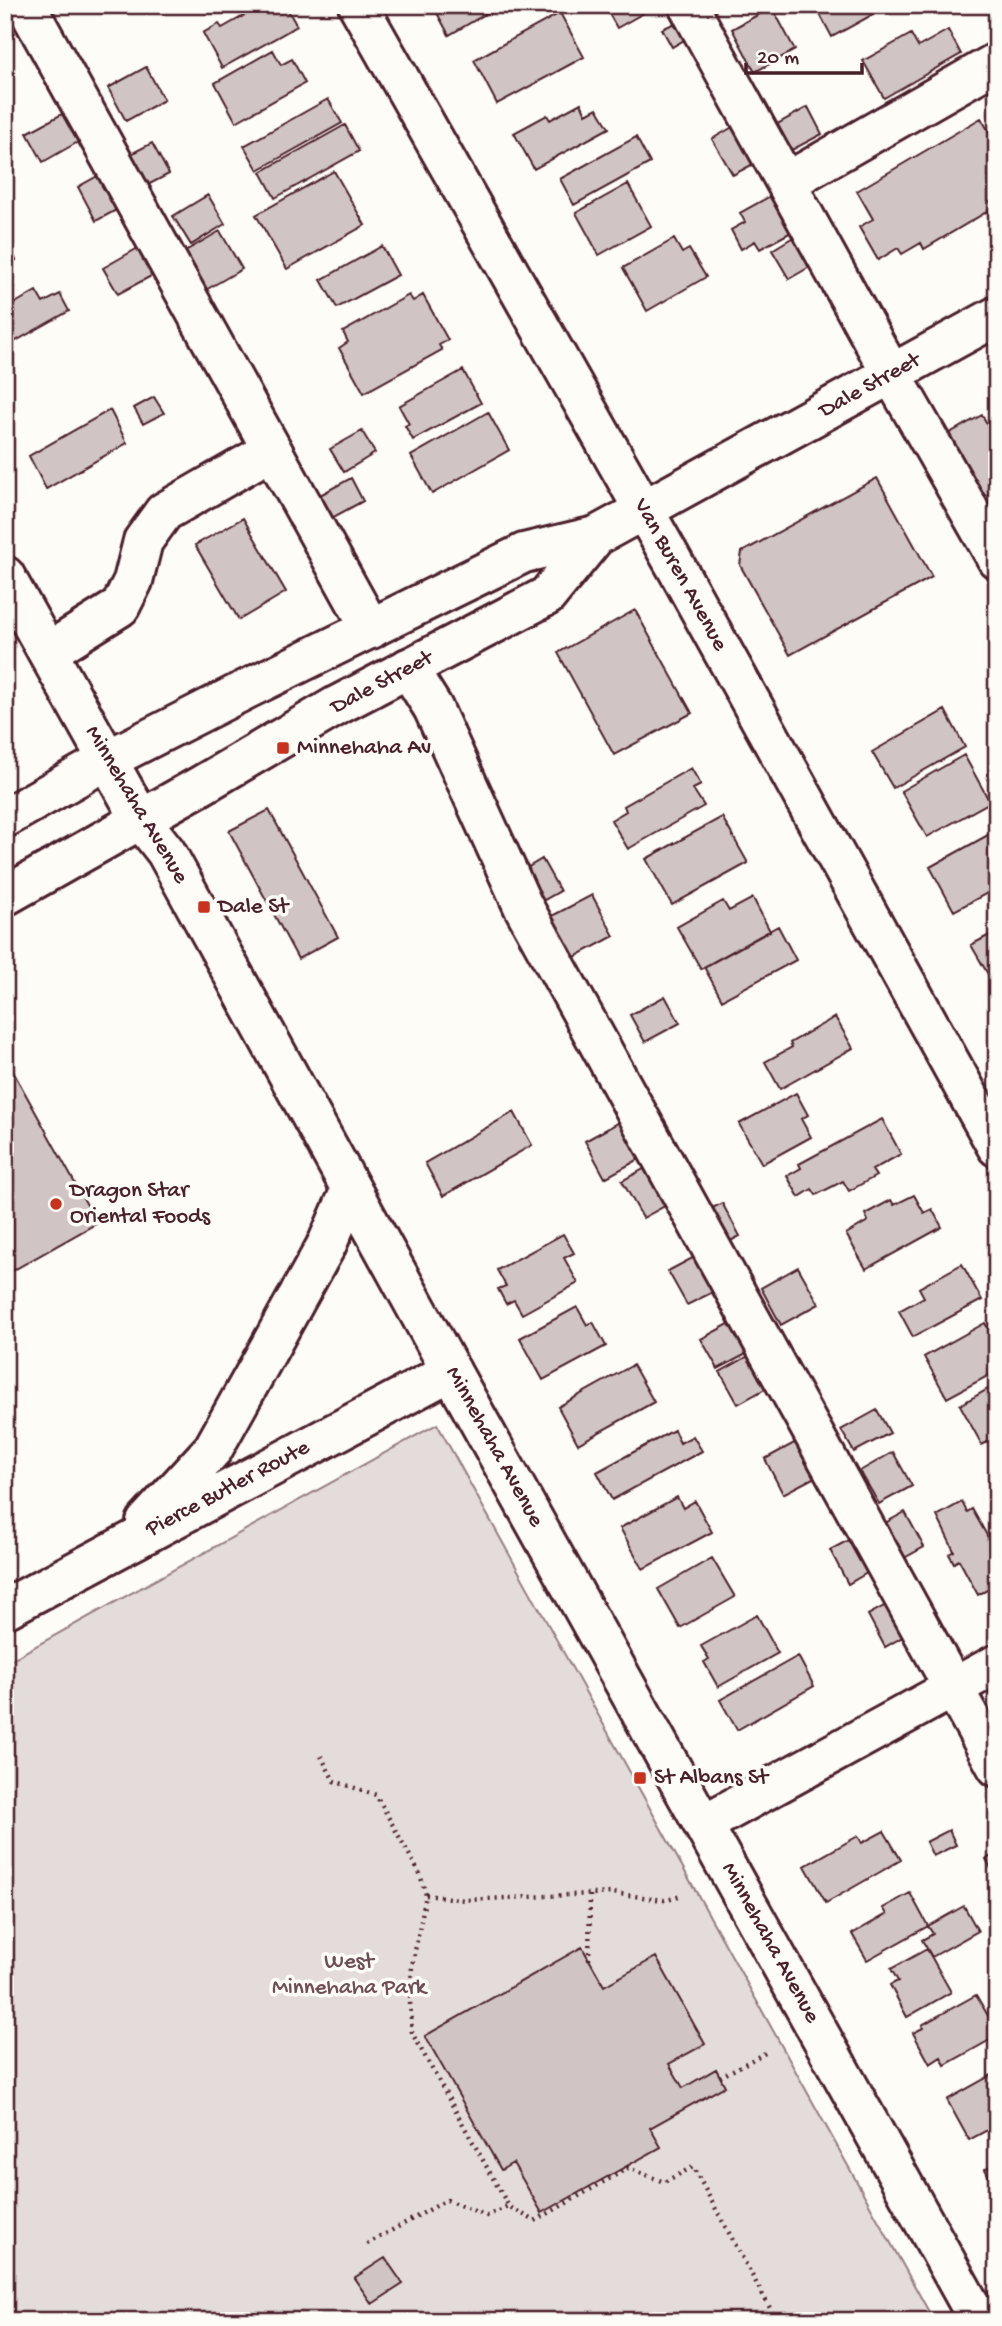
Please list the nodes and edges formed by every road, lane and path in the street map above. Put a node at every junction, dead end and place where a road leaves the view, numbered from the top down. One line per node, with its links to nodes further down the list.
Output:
1 (26, 5): 8 (main road)
2 (358, 5): 9 (main road, Van Buren Avenue)
3 (688, 5): 5 (main road)
4 (997, 62): 5 (main road)
5 (787, 182): 7 (main road)
6 (997, 316): 7 (main road, Dale Street)
7 (892, 375): 9 (main road, Dale Street); 11 (main road)
8 (272, 450): 13 (main road); 14 (main road)
9 (644, 510): 10 (main road, Dale Street); 20 (main road, Van Buren Avenue)
10 (596, 536): 13 (main road, Dale Street); 15 (main road, Dale Street)
11 (997, 559)
12 (5, 576): 14 (main road, Minnehaha Avenue)
13 (371, 629): 16 (main road, Dale Street)
14 (48, 652): 16 (main road, Minnehaha Avenue)
15 (408, 668): 18 (main road, Dale Street); 26 (main road)
16 (107, 760): 17 (main road, Dale Street); 18 (main road, Minnehaha Avenue)
17 (5, 818)
18 (141, 820): 19 (main road, Dale Street); 21 (main road, Minnehaha Avenue)
19 (5, 896)
20 (997, 1147)
21 (351, 1189): 22 (main road, Minnehaha Avenue); 23 (main road)
22 (451, 1371): 23 (main road, Pierce Butler Route); 29 (main road, Minnehaha Avenue)
23 (128, 1542): 24 (main road, Pierce Butler Route)
24 (5, 1609)
25 (997, 1664): 26 (main road)
26 (953, 1688): 28 (main road); 29 (main road)
27 (321, 1756): 31 (path)
28 (997, 1767)
29 (704, 1824): 39 (main road, Minnehaha Avenue)
30 (590, 1894): 31 (path); 32 (path); 33 (path)
31 (426, 1895): 36 (path)
32 (681, 1895)
33 (589, 1960)
34 (768, 2052): 35 (path)
35 (720, 2077)
36 (508, 2206): 37 (path); 38 (path)
37 (367, 2245)
38 (777, 2321)
39 (979, 2321)

